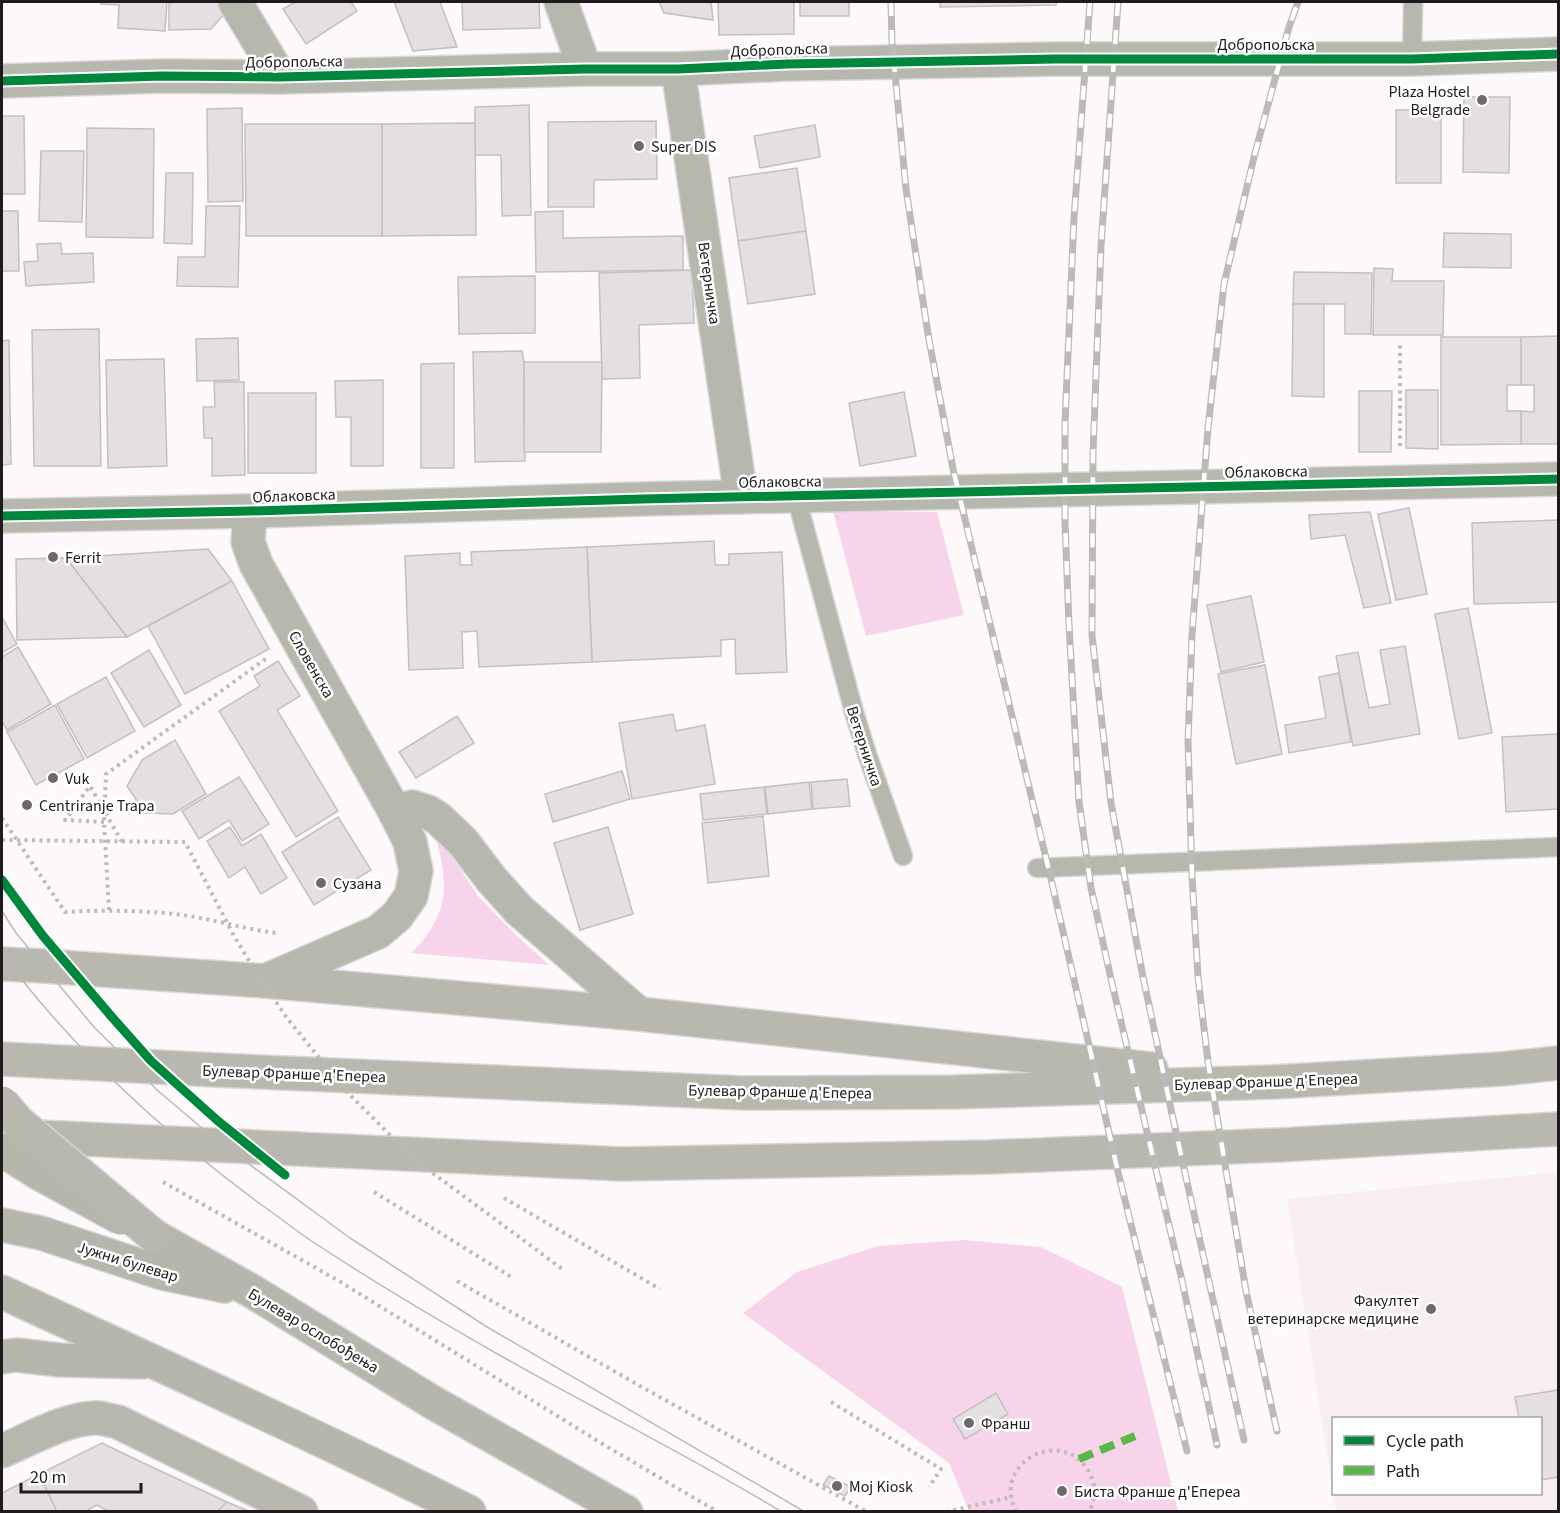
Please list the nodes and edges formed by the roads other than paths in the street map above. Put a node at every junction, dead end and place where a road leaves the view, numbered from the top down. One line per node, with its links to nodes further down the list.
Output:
1 (236, 2): 8 (street)
2 (561, 2): 6 (street)
3 (1413, 2): 5 (lane)
4 (1558, 54): 5 (street, Добропољска)
5 (1412, 59): 7 (street, Добропољска)
6 (585, 69): 7 (street, Добропољска); 8 (street, Добропољска)
7 (678, 69): 12 (street, Ветерничка)
8 (280, 77): 9 (street, Добропољска)
9 (2, 81)
10 (1558, 479): 11 (street, Облаковска)
11 (796, 496): 12 (street, Облаковска); 17 (lane, Ветерничка)
12 (741, 497): 13 (street, Облаковска)
13 (250, 511): 14 (street, Облаковска); 15 (street, Словенска)
14 (2, 516)
15 (395, 813): 22 (street, Словенска); 23 (street)
16 (1558, 847): 18 (lane)
17 (903, 856)
18 (1036, 868)
19 (2, 948): 21 (highway)
20 (2, 964): 21 (highway)
21 (44, 966): 22 (highway)
22 (265, 981): 23 (highway)
23 (639, 1014): 26 (highway)
24 (2, 1059): 26 (highway, Булевар Франше д'Епереа)
25 (1558, 1063): 26 (highway, Булевар Франше д'Епереа)
26 (1273, 1082)
27 (2, 1103): 32 (highway, bridge)
28 (1558, 1129): 29 (highway)
29 (2, 1135)
30 (2, 1150): 32 (main road, Булевар ослобођења, bridge)
31 (2, 1225): 34 (main road, Јужни булевар)
32 (154, 1236): 34 (main road, Булевар ослобођења)
33 (2, 1292): 36 (main road)
34 (255, 1293): 40 (main road, Булевар ослобођења)
35 (2, 1357): 36 (main road)
36 (157, 1363): 39 (main road)
37 (2, 1451): 38 (street)
38 (302, 1512)
39 (469, 1512)
40 (626, 1512)

